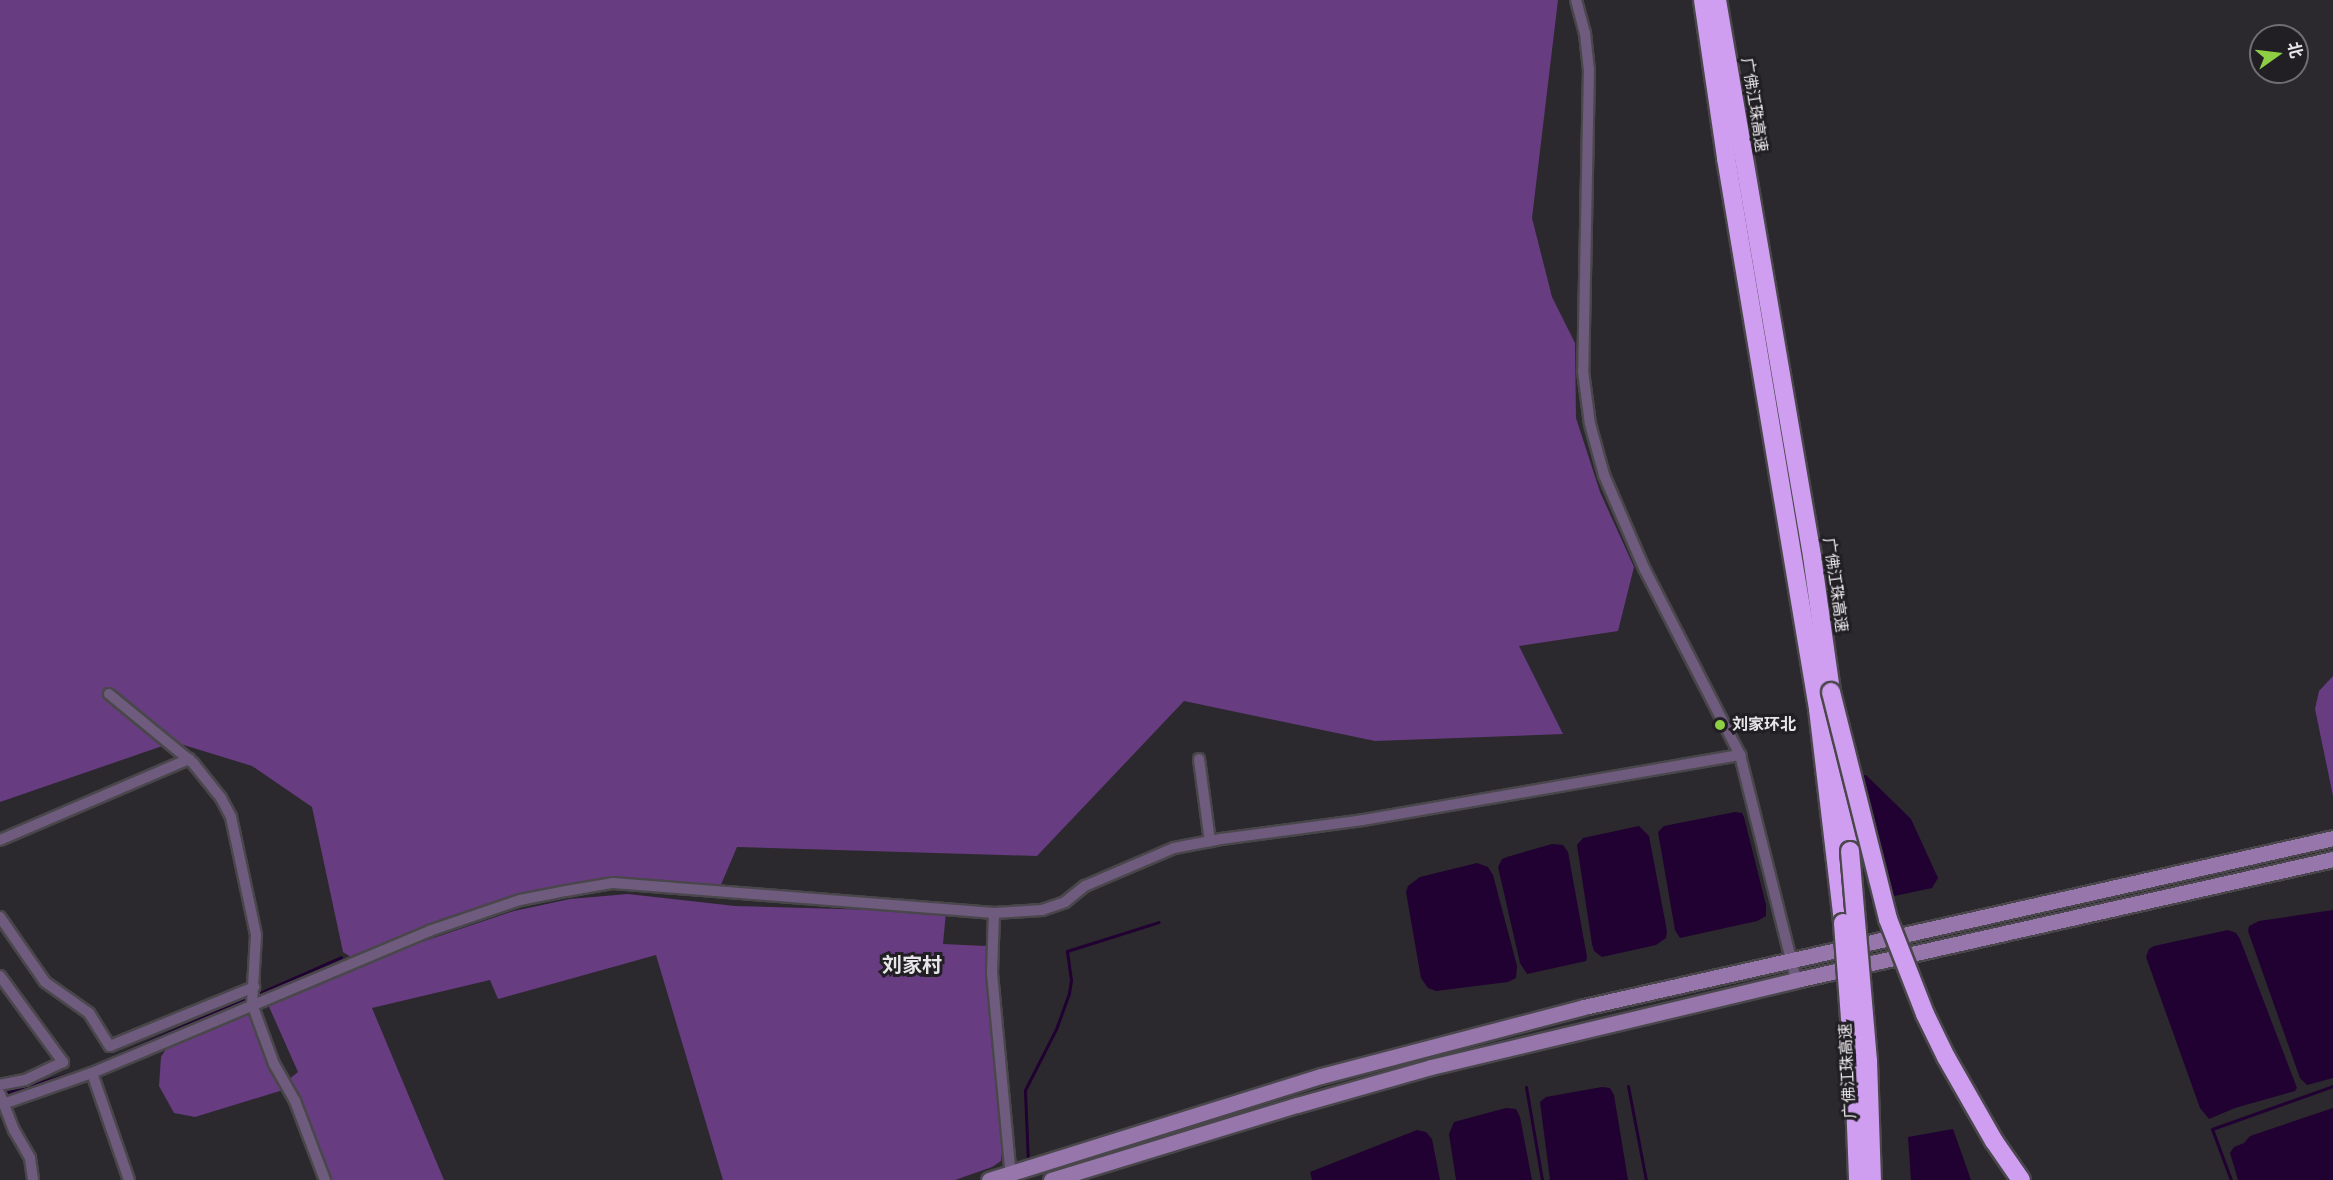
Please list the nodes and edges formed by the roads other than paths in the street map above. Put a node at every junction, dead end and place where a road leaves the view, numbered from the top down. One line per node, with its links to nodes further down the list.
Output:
1 (1576, 0): 7 (street)
2 (1703, 0): 4 (highway, 广佛江珠高速)
3 (1717, 0): 4 (highway, 广佛江珠高速)
4 (1803, 557): 5 (highway, 广佛江珠高速); 16 (highway, 广佛江珠高速)
5 (1831, 692): 33 (highway, 广佛江珠高速, bridge); 34 (highway, bridge)
6 (109, 694): 8 (street)
7 (1740, 755): 12 (street); 17 (street)
8 (189, 759): 11 (street); 20 (street)
9 (1199, 759): 12 (street)
10 (2333, 838): 17 (main road)
11 (0, 840)
12 (1210, 841): 14 (street)
13 (2333, 859): 19 (main road)
14 (994, 913): 21 (street); 25 (street)
15 (0, 917): 20 (street)
16 (1843, 923): 31 (highway, bridge); 32 (highway, 广佛江珠高速, bridge)
17 (1791, 959): 19 (street); 25 (main road)
18 (0, 976): 23 (street)
19 (1796, 980): 30 (main road)
20 (254, 987): 21 (street)
21 (252, 1004): 22 (street); 28 (street)
22 (92, 1073): 24 (street); 27 (street)
23 (0, 1085)
24 (2, 1099): 26 (street)
25 (1010, 1176): 29 (main road)
26 (33, 1180)
27 (129, 1180)
28 (325, 1180)
29 (989, 1180)
30 (1051, 1180)
31 (1848, 1180)
32 (1858, 1180)
33 (1872, 1180)
34 (2021, 1180)

